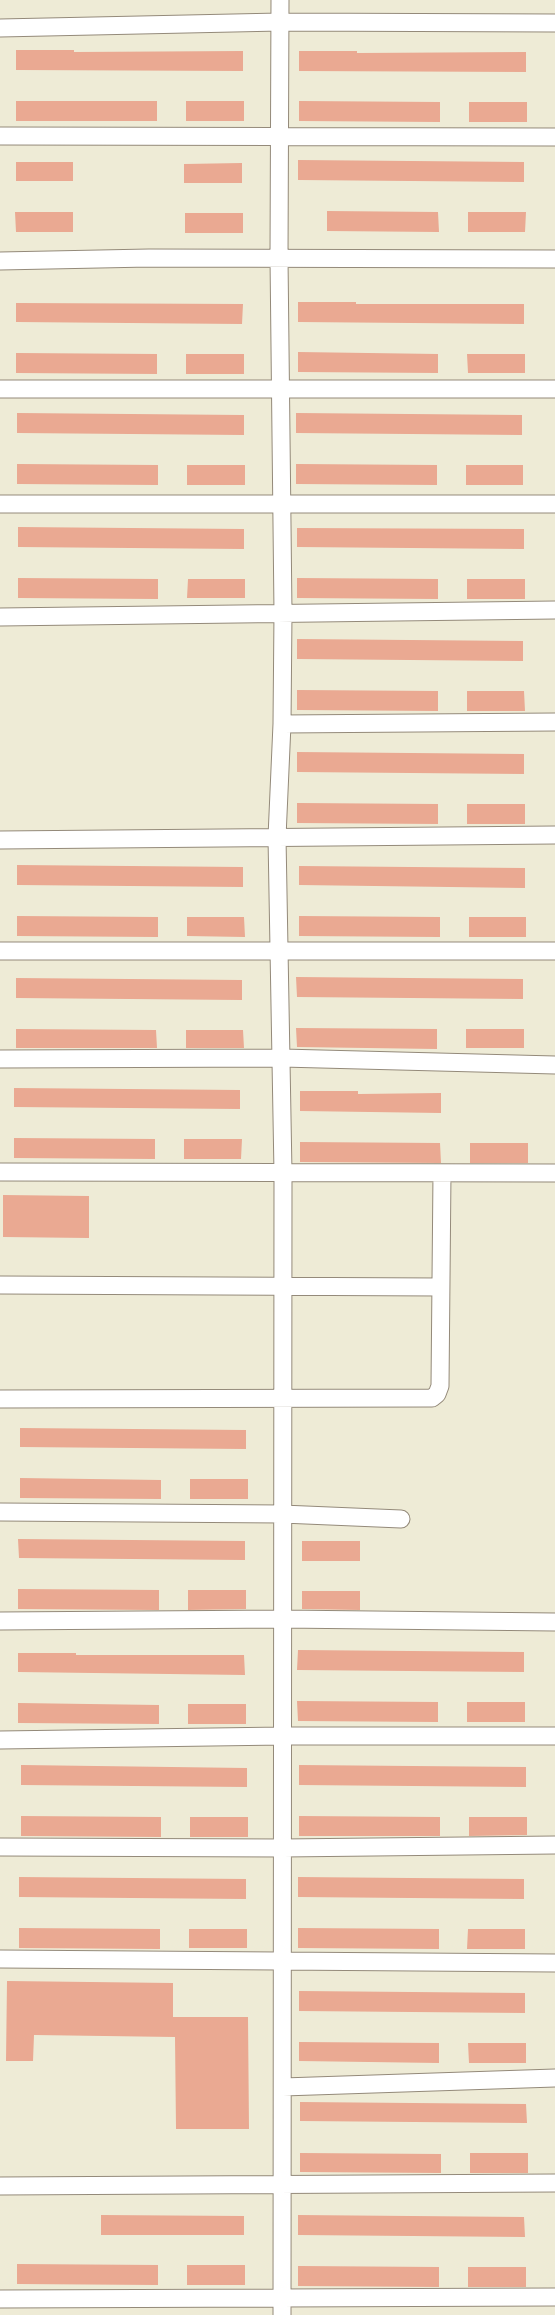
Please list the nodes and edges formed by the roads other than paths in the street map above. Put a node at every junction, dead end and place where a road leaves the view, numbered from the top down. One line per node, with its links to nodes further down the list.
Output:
1 (280, 0): 2 (street)
2 (280, 22): 3 (street); 4 (street); 7 (street)
3 (555, 23)
4 (0, 28)
5 (0, 136): 7 (street)
6 (555, 137): 7 (street)
7 (280, 138): 8 (street)
8 (278, 258): 9 (street); 10 (street); 13 (street)
9 (555, 259)
10 (0, 261)
11 (0, 389): 13 (street)
12 (555, 389): 13 (street)
13 (281, 390): 14 (street)
14 (283, 502): 15 (street); 16 (street); 18 (street)
15 (0, 504)
16 (555, 504)
17 (555, 610): 18 (street)
18 (283, 613): 19 (street); 21 (street)
19 (0, 617)
20 (555, 722): 21 (street)
21 (282, 724): 23 (street)
22 (555, 835): 23 (street)
23 (277, 837): 24 (street); 25 (street)
24 (0, 840)
25 (279, 950): 26 (street); 27 (street); 28 (street)
26 (0, 951)
27 (555, 951)
28 (282, 1058): 29 (street); 30 (street); 32 (street)
29 (0, 1059)
30 (555, 1065)
31 (0, 1172): 32 (street)
32 (284, 1173): 33 (street); 36 (street)
33 (442, 1173): 34 (street); 37 (street)
34 (555, 1173)
35 (0, 1285): 36 (street)
36 (284, 1287): 37 (street); 39 (street)
37 (440, 1287): 39 (street)
38 (0, 1399): 39 (street)
39 (283, 1400): 41 (street)
40 (0, 1512): 41 (street)
41 (282, 1514): 42 (street); 43 (street)
42 (401, 1519)
43 (282, 1619): 44 (street); 45 (street); 46 (street)
44 (0, 1621)
45 (555, 1622)
46 (283, 1736): 47 (street); 48 (street); 51 (street)
47 (555, 1736)
48 (0, 1740)
49 (555, 1845): 51 (street)
50 (0, 1847): 51 (street)
51 (283, 1848): 53 (street)
52 (0, 1959): 53 (street)
53 (283, 1960): 54 (street); 56 (street)
54 (555, 1963)
55 (555, 2078): 56 (street)
56 (283, 2087): 59 (street)
57 (555, 2183): 59 (street)
58 (0, 2186): 59 (street)
59 (281, 2186): 62 (street)
60 (555, 2297): 62 (street)
61 (0, 2299): 62 (street)
62 (282, 2307)

